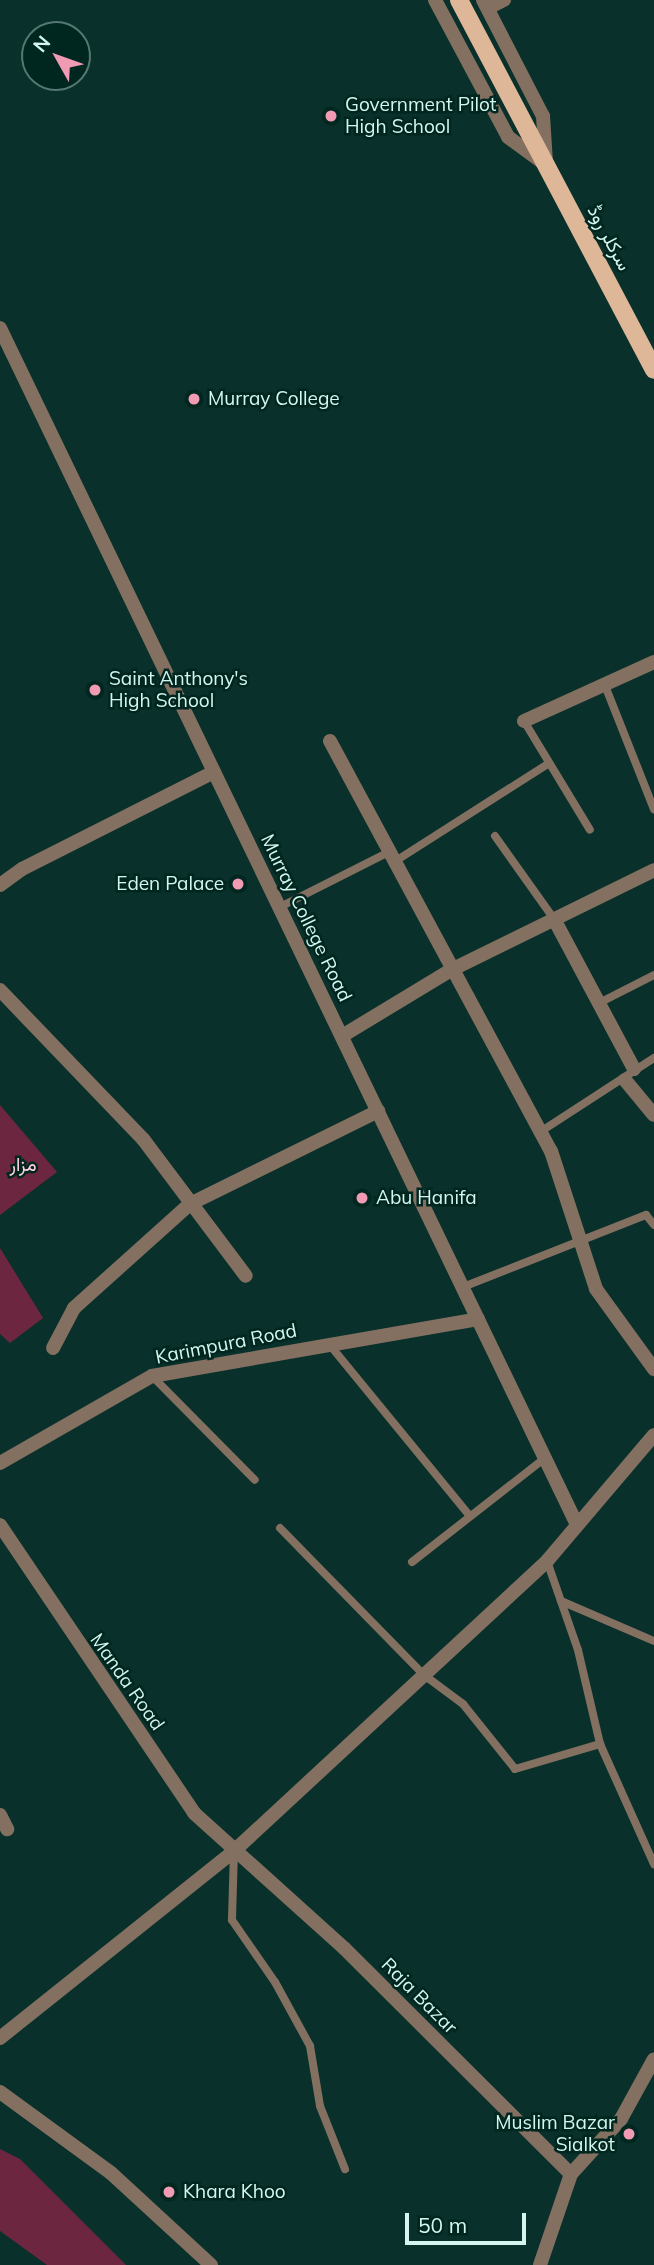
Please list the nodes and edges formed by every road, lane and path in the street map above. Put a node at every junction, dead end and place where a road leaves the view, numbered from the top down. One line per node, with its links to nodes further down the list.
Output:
1 (435, 0): 5 (street)
2 (458, 0): 5 (main road, سرکلر روڈ)
3 (504, 0): 4 (street)
4 (485, 4): 5 (street)
5 (547, 164): 7 (main road, سرکلر روڈ)
6 (0, 328): 13 (street, Murray College Road)
7 (654, 370)
8 (654, 663): 9 (street)
9 (604, 683): 10 (street); 14 (lane)
10 (524, 721): 12 (lane)
11 (330, 741): 17 (street)
12 (548, 764): 15 (lane); 17 (lane)
13 (214, 772): 19 (street); 20 (street, Murray College Road)
14 (654, 809)
15 (590, 830)
16 (495, 835): 21 (lane)
17 (391, 857): 20 (lane); 22 (street)
18 (654, 870): 21 (street)
19 (0, 884)
20 (279, 907): 26 (street, Murray College Road)
21 (554, 919): 22 (street); 25 (street)
22 (451, 970): 26 (street); 31 (street)
23 (654, 975): 25 (lane)
24 (0, 990): 32 (street)
25 (601, 1002): 28 (street)
26 (342, 1036): 29 (street, Murray College Road)
27 (654, 1058): 28 (lane)
28 (629, 1074): 30 (street); 31 (lane)
29 (378, 1111): 32 (street); 36 (street, Murray College Road)
30 (654, 1115)
31 (541, 1132): 34 (street)
32 (190, 1203): 35 (street); 39 (street)
33 (654, 1225): 34 (lane)
34 (581, 1242): 36 (lane); 40 (street)
35 (246, 1276)
36 (463, 1287): 37 (street, Murray College Road)
37 (478, 1319): 38 (street, Karimpura Road); 43 (street, Murray College Road)
38 (328, 1344): 41 (street, Karimpura Road); 46 (lane)
39 (53, 1348)
40 (654, 1369)
41 (152, 1376): 44 (street, Karimpura Road); 45 (lane)
42 (654, 1436): 48 (street)
43 (545, 1458): 46 (lane); 48 (street, Murray College Road)
44 (0, 1463)
45 (255, 1480)
46 (470, 1516): 51 (lane)
47 (0, 1525): 58 (street, Manda Road)
48 (577, 1525): 50 (street)
49 (280, 1528): 54 (lane)
50 (547, 1560): 52 (lane); 54 (street)
51 (412, 1562)
52 (561, 1601): 53 (lane); 55 (lane)
53 (654, 1641)
54 (424, 1675): 55 (lane); 58 (street)
55 (600, 1744): 59 (lane)
56 (0, 1815): 57 (street)
57 (7, 1829)
58 (234, 1852): 60 (street); 63 (lane); 64 (street, Raja Bazar)
59 (654, 1864)
60 (3, 2030)
61 (654, 2059): 64 (street)
62 (0, 2092): 65 (street)
63 (345, 2169)
64 (571, 2174): 66 (street)
65 (211, 2265)
66 (540, 2265)

